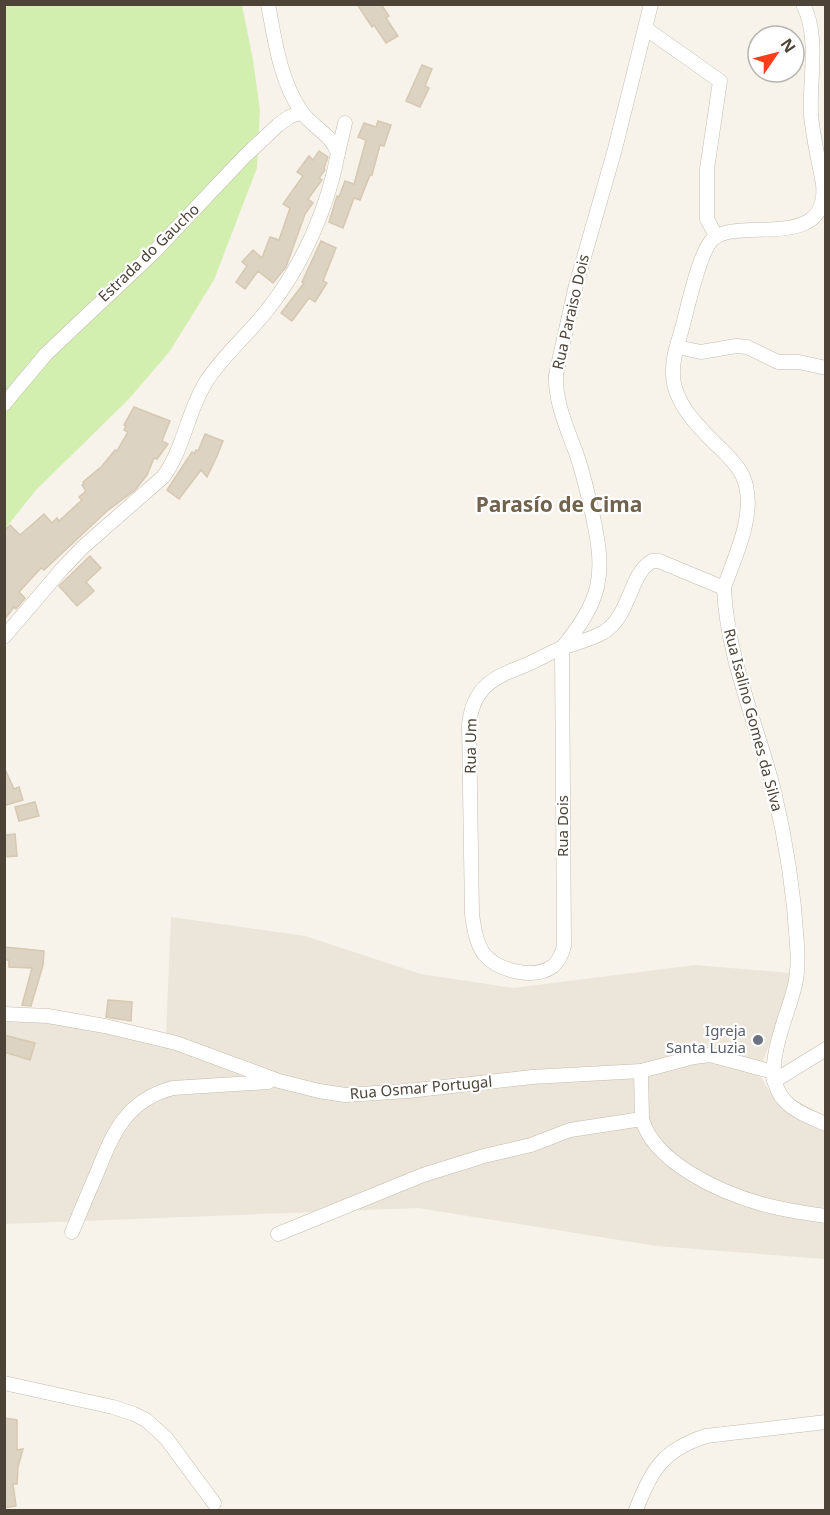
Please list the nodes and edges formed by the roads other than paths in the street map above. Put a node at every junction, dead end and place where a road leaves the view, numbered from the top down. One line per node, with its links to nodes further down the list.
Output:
1 (268, 4): 5 (street)
2 (651, 4): 4 (street, Rua Paraiso Dois)
3 (803, 4): 8 (street)
4 (645, 28): 8 (street); 14 (street, Rua Paraiso Dois)
5 (302, 112): 7 (street); 11 (street, Estrada do Gaucho)
6 (345, 123): 7 (street)
7 (338, 153): 13 (street)
8 (716, 236): 9 (street, Rua Isalino Gomes da Silva)
9 (677, 347): 10 (street); 12 (street, Rua Isalino Gomes da Silva)
10 (825, 368)
11 (4, 404)
12 (724, 588): 14 (street, Rua Um); 19 (street, Rua Isalino Gomes da Silva)
13 (4, 636)
14 (562, 648): 15 (street, Rua Dois); 15 (street, Rua Um)
15 (520, 972)
16 (4, 1014): 20 (street, Rua Osmar Portugal)
17 (825, 1049): 19 (street)
18 (641, 1071): 19 (street, Rua Osmar Portugal); 20 (street, Rua Osmar Portugal); 21 (street)
19 (773, 1077): 22 (street)
20 (279, 1081): 24 (street)
21 (642, 1119): 23 (street); 25 (street)
22 (825, 1124)
23 (825, 1216)
24 (72, 1233)
25 (278, 1234)
26 (4, 1383): 28 (street)
27 (825, 1422): 29 (street)
28 (214, 1503)
29 (636, 1510)

